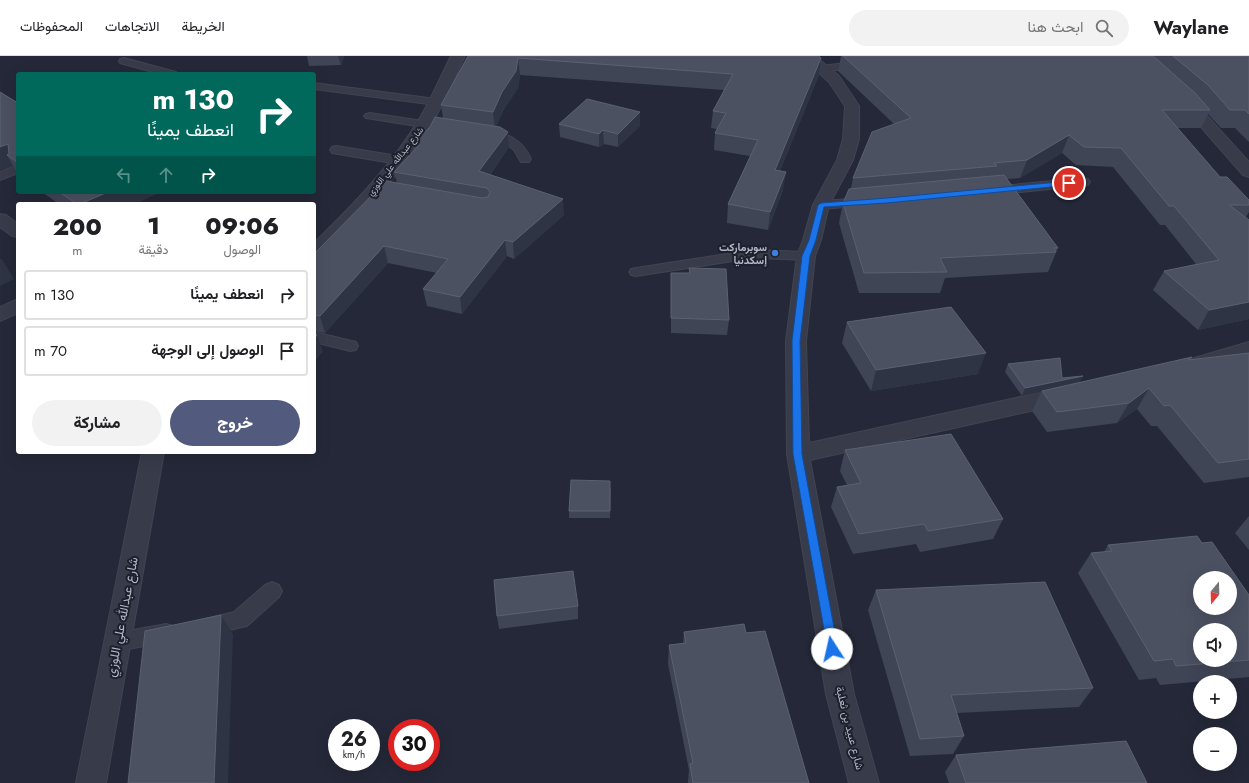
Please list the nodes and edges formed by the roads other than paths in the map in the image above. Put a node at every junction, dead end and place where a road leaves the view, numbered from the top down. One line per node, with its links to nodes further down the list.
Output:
1 (458, 56): 8 (street, شارع عبدالله علي اللوزي)
2 (124, 61): 5 (lane)
3 (875, 62): 4 (lane)
4 (815, 63): 23 (street, شارع عبيد بن ثعلبة)
5 (165, 72)
6 (316, 86): 8 (lane)
7 (1176, 92): 15 (street)
8 (436, 102): 10 (street, شارع عبدالله علي اللوزي)
9 (370, 116): 10 (lane)
10 (428, 126): 14 (street, شارع عبدالله علي اللوزي)
11 (477, 133): 13 (lane)
12 (336, 150): 14 (lane)
13 (525, 159)
14 (398, 160): 19 (street, شارع عبدالله علي اللوزي)
15 (1248, 169)
16 (16, 170): 17 (lane)
17 (0, 176)
18 (1084, 182): 20 (lane)
19 (374, 189): 21 (lane); 26 (street, شارع عبدالله علي اللوزي)
20 (982, 191)
21 (390, 192)
22 (880, 201): 23 (lane)
23 (821, 205): 27 (street, شارع عبيد بن ثعلبة)
24 (0, 219): 25 (street)
25 (16, 231)
26 (316, 251)
27 (806, 256): 28 (lane); 37 (street, شارع عبيد بن ثعلبة)
28 (636, 272)
29 (16, 307): 30 (street)
30 (0, 315)
31 (316, 338): 32 (lane)
32 (350, 346)
33 (1249, 349): 34 (street)
34 (1182, 369)
35 (1086, 391): 37 (street)
36 (153, 454): 39 (street, شارع عبدالله علي اللوزي)
37 (798, 454): 41 (street, شارع عبيد بن ثعلبة)
38 (272, 591): 39 (lane)
39 (117, 642): 40 (street, شارع عبدالله علي اللوزي)
40 (91, 783)
41 (864, 783)

